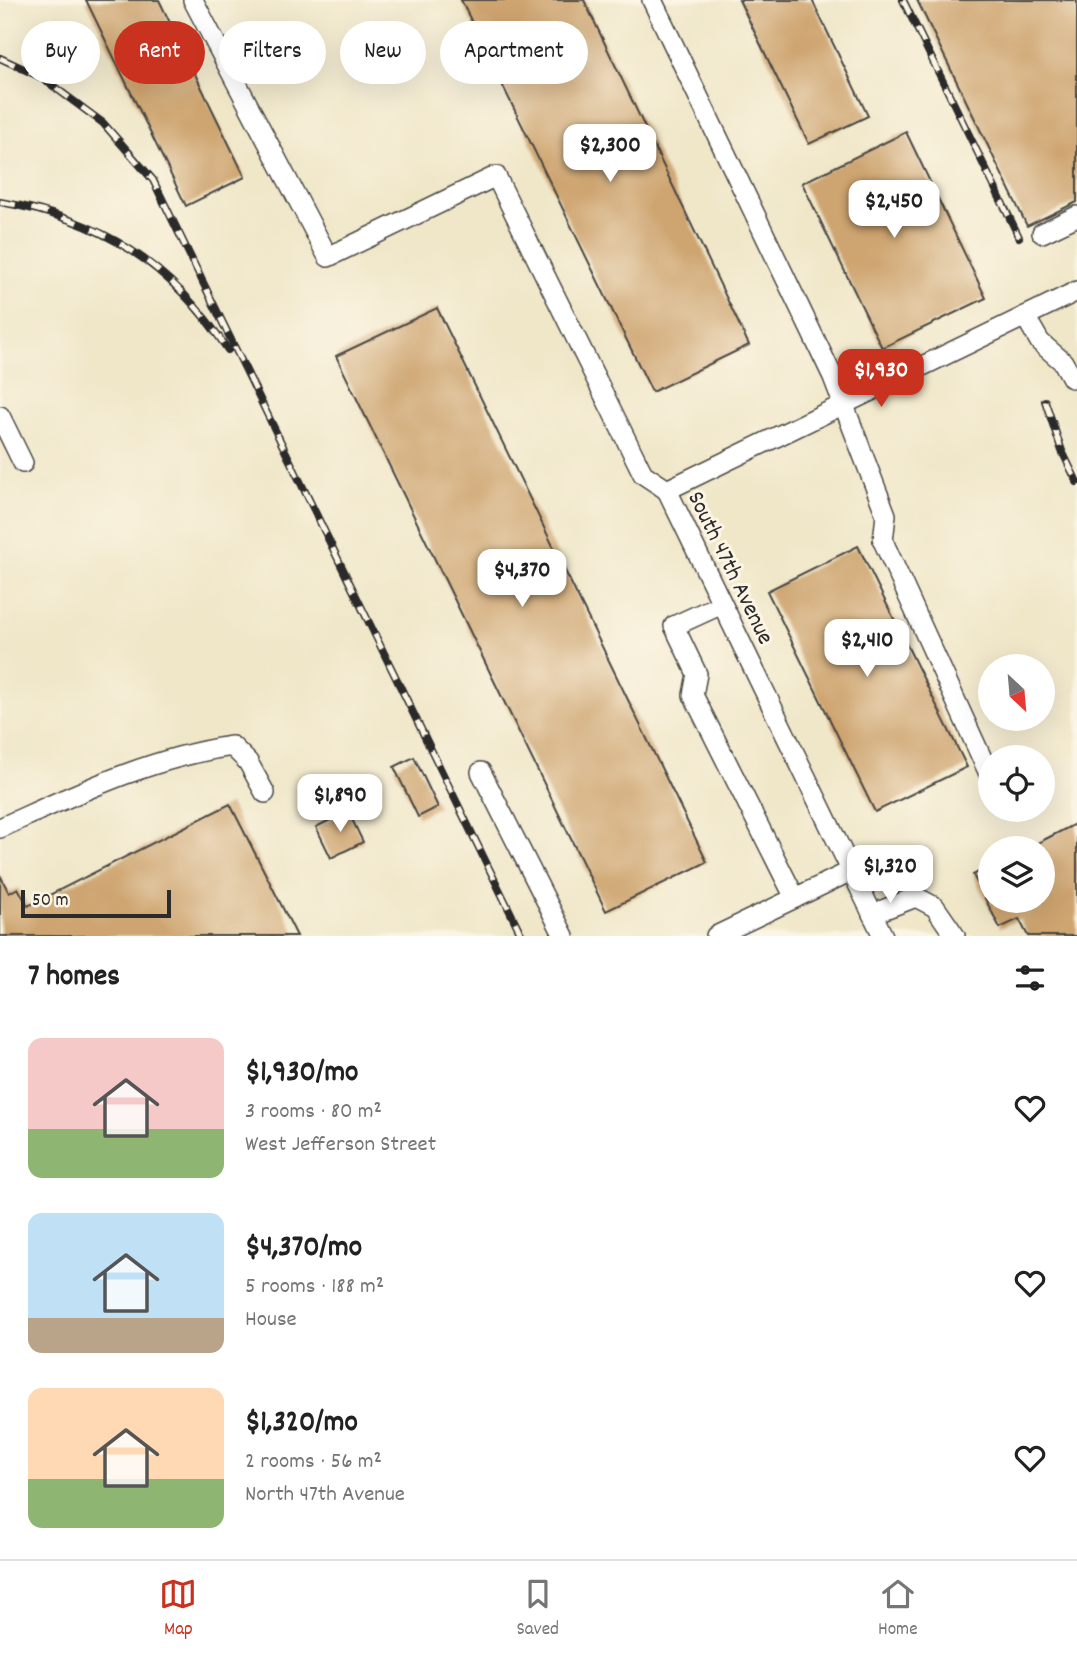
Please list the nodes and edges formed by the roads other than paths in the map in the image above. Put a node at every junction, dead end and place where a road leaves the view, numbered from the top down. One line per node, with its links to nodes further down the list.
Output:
1 (193, 0): 11 (street)
2 (652, 0): 8 (street)
3 (1077, 216): 4 (street)
4 (1042, 233)
5 (1077, 290): 6 (street)
6 (1025, 316): 7 (street); 8 (street)
7 (1077, 376)
8 (844, 405): 11 (street); 13 (street)
9 (0, 416): 10 (street)
10 (23, 463)
11 (667, 490): 12 (street, South 47th Avenue)
12 (722, 604): 17 (street, South 47th Avenue); 18 (street)
13 (978, 750)
14 (481, 772): 20 (street)
15 (265, 793): 16 (street)
16 (0, 828)
17 (851, 871): 18 (street); 19 (street, South 47th Avenue)
18 (795, 898): 21 (street)
19 (873, 915): 22 (street, South 47th Avenue); 23 (street)
20 (564, 936)
21 (716, 936)
22 (883, 936)
23 (955, 936)

